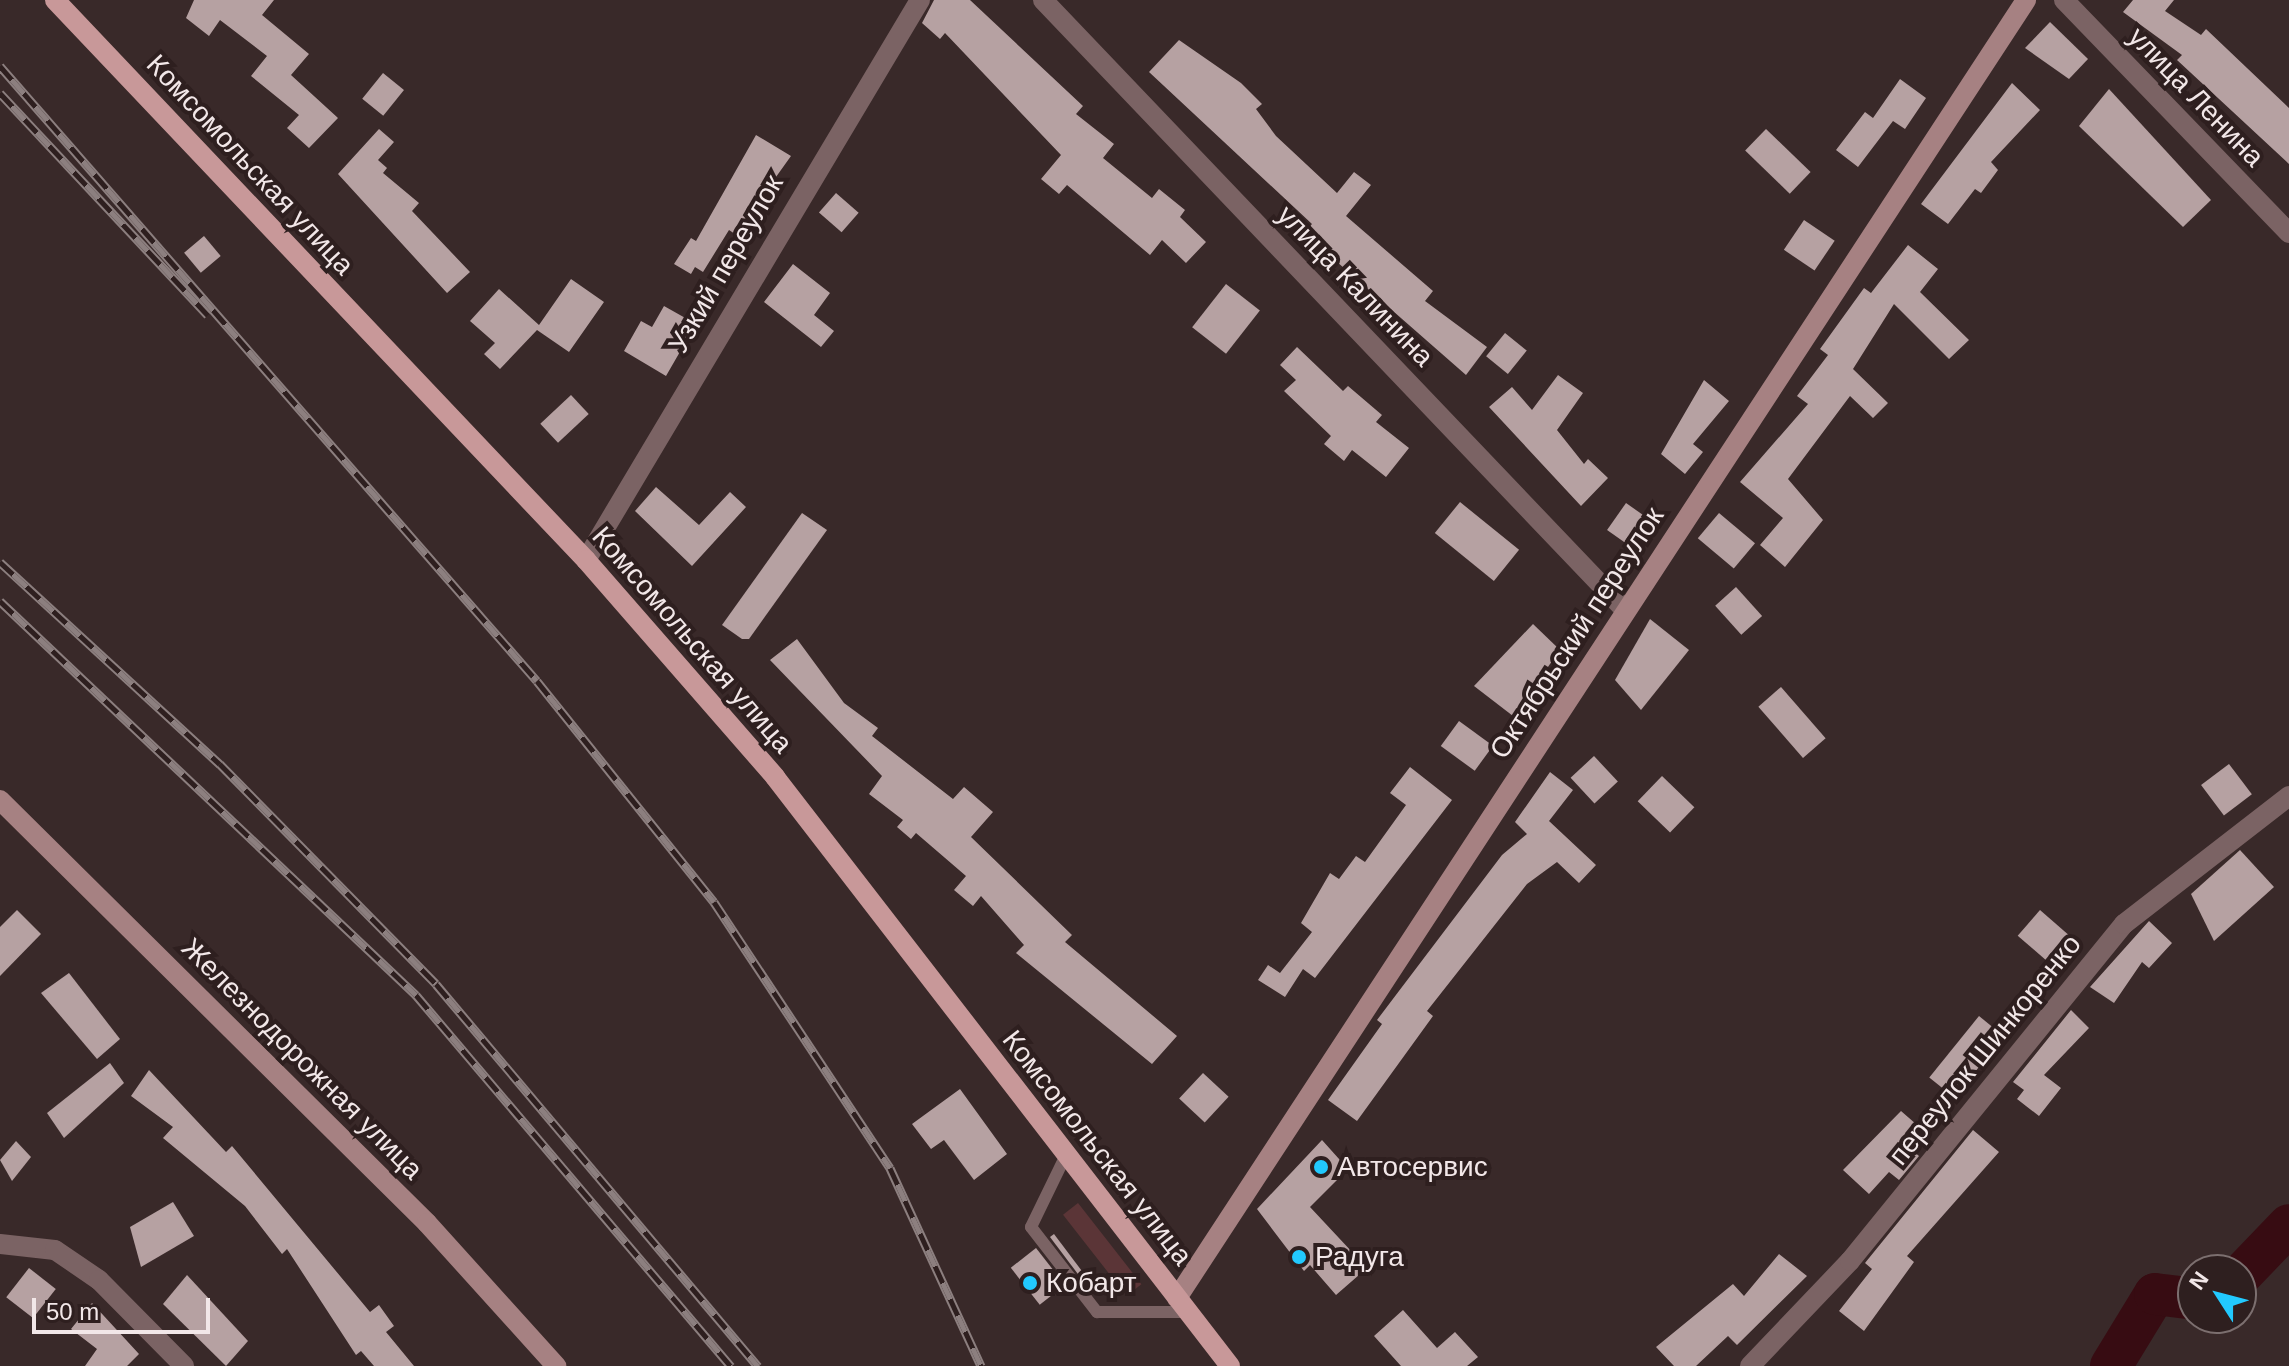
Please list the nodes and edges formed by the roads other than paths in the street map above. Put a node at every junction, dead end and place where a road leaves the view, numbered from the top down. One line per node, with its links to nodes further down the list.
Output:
1 (55, 0): 7 (main road, Комсомольская улица)
2 (920, 0): 7 (street, Узкий переулок)
3 (1043, 0): 8 (street, улица Калинина)
4 (2026, 0): 8 (street, Октябрьский переулок)
5 (2064, 0): 6 (street, улица Ленина)
6 (2289, 233)
7 (586, 560): 11 (main road, Комсомольская улица)
8 (1625, 610): 13 (street, Октябрьский переулок)
9 (2289, 796): 17 (street, переулок Шинкоренко)
10 (0, 800): 15 (street, Железнодорожная улица)
11 (1066, 1155): 13 (main road, Комсомольская улица); 13 (lane)
12 (0, 1244): 14 (street)
13 (1182, 1305): 16 (main road, Комсомольская улица)
14 (184, 1366)
15 (556, 1366)
16 (1230, 1366)
17 (1750, 1366)

